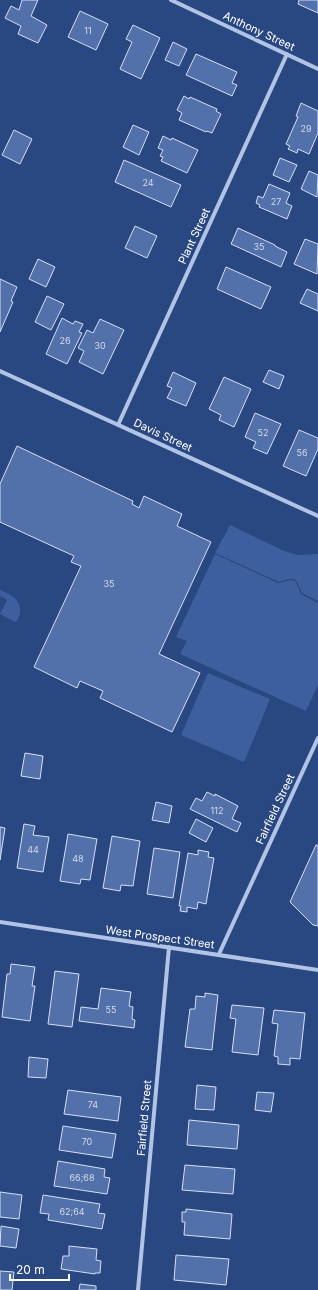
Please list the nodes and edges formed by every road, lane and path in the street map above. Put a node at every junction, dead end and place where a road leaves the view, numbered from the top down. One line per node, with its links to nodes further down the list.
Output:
1 (171, 0): 2 (street, Anthony Street)
2 (287, 54): 3 (street, Anthony Street); 5 (street, Plant Street)
3 (318, 69)
4 (0, 371): 5 (street, Davis Street)
5 (118, 425): 6 (street, Davis Street)
6 (318, 516)
7 (318, 738): 10 (street, Fairfield Street)
8 (0, 922): 9 (street, West Prospect Street)
9 (169, 947): 10 (street, West Prospect Street); 12 (street, Fairfield Street)
10 (219, 954): 11 (street, West Prospect Street)
11 (318, 970)
12 (138, 1290)

